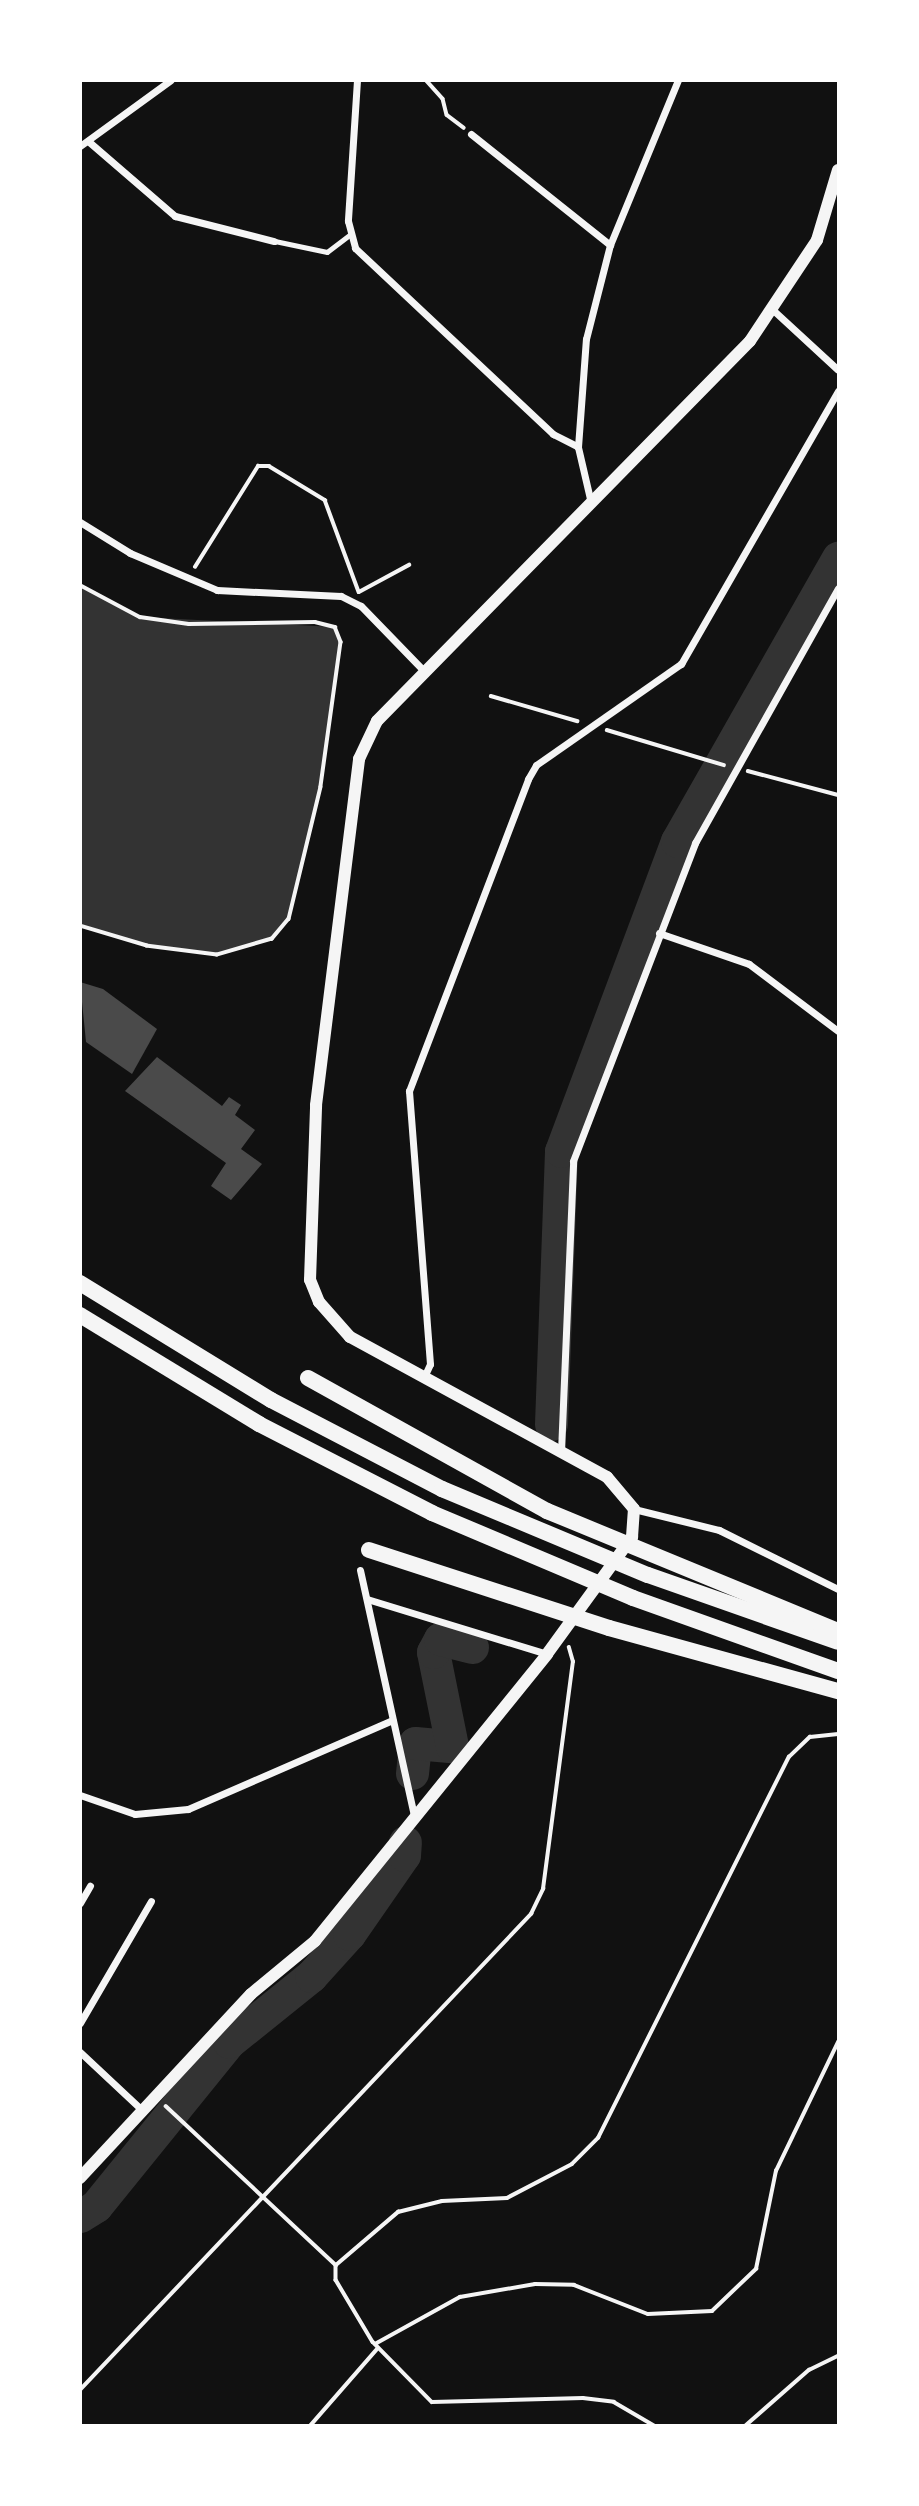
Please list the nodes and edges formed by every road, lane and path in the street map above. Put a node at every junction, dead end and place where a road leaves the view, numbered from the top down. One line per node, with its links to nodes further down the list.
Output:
1 (171, 80): 6 (street)
2 (357, 80): 9 (street)
3 (426, 80): 5 (path)
4 (678, 80): 11 (street)
5 (471, 134): 11 (street)
6 (88, 141): 7 (street); 10 (street)
7 (80, 146)
8 (838, 170): 12 (main road)
9 (351, 234): 10 (lane); 15 (street)
10 (274, 241)
11 (610, 245): 15 (street)
12 (773, 310): 13 (street); 16 (main road)
13 (838, 370)
14 (838, 391): 26 (street)
15 (578, 447): 16 (street)
16 (591, 504): 24 (main road)
17 (80, 522): 19 (street)
18 (409, 565): 22 (path)
19 (188, 578): 22 (path); 23 (street)
20 (80, 585): 29 (path)
21 (838, 588): 27 (street)
22 (359, 592): 23 (path)
23 (354, 603): 24 (street)
24 (427, 673): 34 (main road)
25 (491, 696): 26 (path)
26 (593, 725): 27 (path); 34 (street)
27 (737, 768): 28 (path); 30 (street)
28 (838, 795)
29 (80, 926)
30 (659, 933): 31 (street); 36 (street)
31 (838, 1031)
32 (80, 1283): 44 (highway)
33 (80, 1315): 46 (highway)
34 (424, 1377): 36 (main road)
35 (308, 1378): 42 (highway)
36 (561, 1452): 37 (main road)
37 (634, 1509): 40 (street); 43 (main road)
38 (369, 1550): 47 (highway)
39 (360, 1570): 41 (street)
40 (838, 1589)
41 (367, 1599): 45 (street); 48 (street)
42 (838, 1631)
43 (564, 1632): 45 (main road); 61 (path)
44 (838, 1642)
45 (547, 1654): 51 (main road)
46 (838, 1671)
47 (838, 1691)
48 (393, 1720): 50 (street); 51 (street)
49 (838, 1734): 62 (path)
50 (80, 1796)
51 (413, 1812): 58 (main road)
52 (90, 1886): 54 (street)
53 (151, 1901): 55 (street)
54 (80, 1903)
55 (80, 2023)
56 (838, 2042): 63 (path)
57 (80, 2052): 59 (street)
58 (154, 2095): 59 (main road); 61 (path)
59 (141, 2109): 60 (main road)
60 (80, 2178)
61 (264, 2196): 62 (path); 65 (path)
62 (336, 2265): 63 (path)
63 (377, 2346): 66 (path); 67 (path)
64 (838, 2356): 68 (path)
65 (80, 2390)
66 (310, 2426)
67 (655, 2426)
68 (745, 2426)

